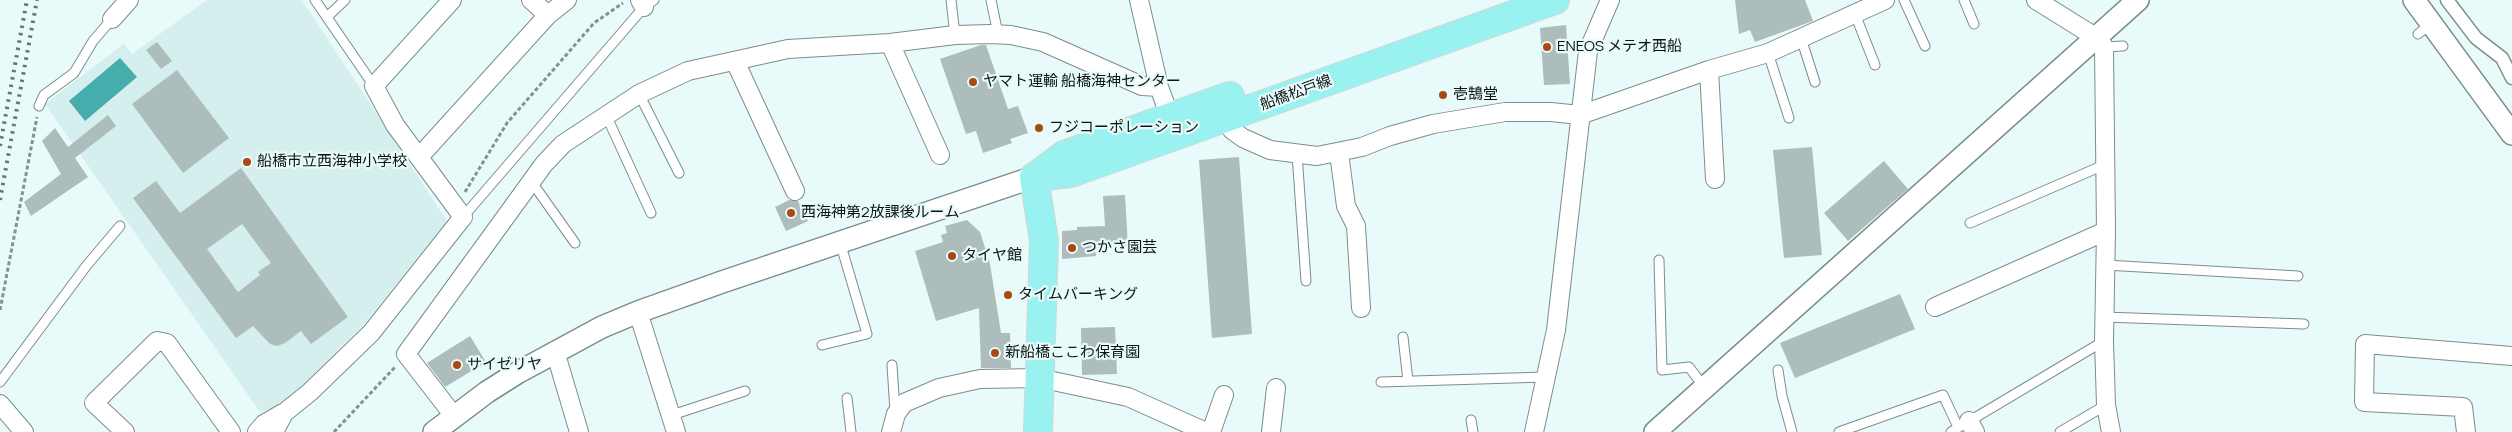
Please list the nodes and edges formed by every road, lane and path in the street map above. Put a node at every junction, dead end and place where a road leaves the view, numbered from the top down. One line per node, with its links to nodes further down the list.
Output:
1 (129, 0): 24 (street)
2 (315, 0): 23 (lane)
3 (345, 0): 23 (lane)
4 (452, 0): 39 (street)
5 (532, 0): 22 (street)
6 (567, 0): 22 (street)
7 (951, 0): 27 (lane)
8 (991, 0): 26 (lane)
9 (1138, 0): 40 (street)
10 (1503, 0): 45 (main road, 船橋松戸線)
11 (1555, 0): 46 (main road, 船橋松戸線)
12 (1610, 0): 44 (street)
13 (1885, 0): 21 (street)
14 (1904, 0): 31 (lane)
15 (1964, 0): 25 (lane)
16 (2036, 0): 29 (street)
17 (2138, 0): 29 (street)
18 (2414, 0): 48 (street)
19 (2447, 0): 37 (street)
20 (641, 2): 59 (lane); 59 (path)
21 (1855, 14): 28 (street); 35 (lane)
22 (548, 15): 52 (street)
23 (327, 17): 39 (lane)
24 (112, 19): 42 (lane)
25 (1974, 24)
26 (998, 34): 27 (street); 40 (street)
27 (955, 35): 30 (street)
28 (1801, 38): 33 (street); 38 (lane)
29 (2101, 42): 32 (lane); 53 (street); 90 (street)
30 (890, 44): 34 (street); 51 (street)
31 (1926, 46)
32 (2122, 46)
33 (1768, 53): 36 (street); 47 (lane)
34 (735, 61): 41 (street); 58 (street)
35 (1876, 66)
36 (1709, 70): 44 (street); 56 (street)
37 (2512, 78)
38 (1815, 82)
39 (374, 86): 52 (street)
40 (1159, 87): 45 (street)
41 (639, 94): 43 (street); 54 (lane)
42 (39, 106): 72 (path)
43 (606, 115): 57 (street); 60 (lane)
44 (1580, 115): 49 (street); 84 (street)
45 (1170, 117): 55 (main road, 船橋松戸線)
46 (1228, 117): 50 (street); 55 (main road, 船橋松戸線)
47 (1789, 118)
48 (2512, 134)
49 (1339, 153): 50 (street); 71 (street)
50 (1297, 154): 69 (lane)
51 (940, 155)
52 (420, 156): 59 (street)
53 (2104, 165): 61 (lane); 63 (street)
54 (679, 173)
55 (1034, 177): 65 (street); 85 (main road)
56 (1716, 179)
57 (531, 181): 64 (lane); 80 (street)
58 (795, 191)
59 (460, 213): 96 (street)
60 (651, 213)
61 (1970, 223)
62 (120, 226): 86 (lane)
63 (2106, 232): 67 (street); 70 (street)
64 (575, 242)
65 (840, 242): 73 (street); 78 (lane)
66 (1659, 260): 90 (lane)
67 (2105, 266): 68 (lane); 74 (street)
68 (2298, 276)
69 (1306, 281)
70 (1935, 307)
71 (1361, 308)
72 (0, 310)
73 (638, 312): 79 (street); 98 (street)
74 (2104, 317): 75 (lane); 77 (street)
75 (2304, 324)
76 (1403, 337): 88 (lane)
77 (2104, 341): 95 (street); 101 (lane)
78 (822, 345)
79 (555, 351): 99 (street); 109 (street)
80 (406, 354): 99 (street); 107 (path)
81 (2512, 356): 124 (street)
82 (892, 365): 97 (lane)
83 (1778, 370): 120 (lane)
84 (1546, 377): 88 (lane); 118 (street)
85 (1039, 378): 97 (street); 113 (main road); 114 (street)
86 (0, 382)
87 (1381, 382): 88 (lane)
88 (1408, 382)
89 (1276, 388): 116 (street)
90 (1705, 388): 119 (street)
91 (745, 391): 98 (lane)
92 (1224, 395): 115 (street)
93 (847, 398): 111 (lane)
94 (0, 404): 102 (street)
95 (2106, 405): 122 (lane); 123 (street)
96 (284, 413): 105 (street); 106 (street)
97 (896, 414): 112 (street)
98 (672, 415): 110 (street)
99 (454, 416): 108 (street)
100 (1471, 420): 117 (lane)
101 (1963, 428): 121 (lane)
102 (24, 432)
103 (125, 432): 104 (street)
104 (231, 432)
105 (257, 432)
106 (274, 432)
107 (334, 432)
108 (434, 432)
109 (579, 432)
110 (676, 432)
111 (851, 432)
112 (891, 432)
113 (1038, 432)
114 (1205, 432)
115 (1211, 432)
116 (1271, 432)
117 (1473, 432)
118 (1534, 432)
119 (1655, 432)
120 (1792, 432)
121 (1838, 432)
122 (2060, 432)
123 (2111, 432)
124 (2466, 432)

